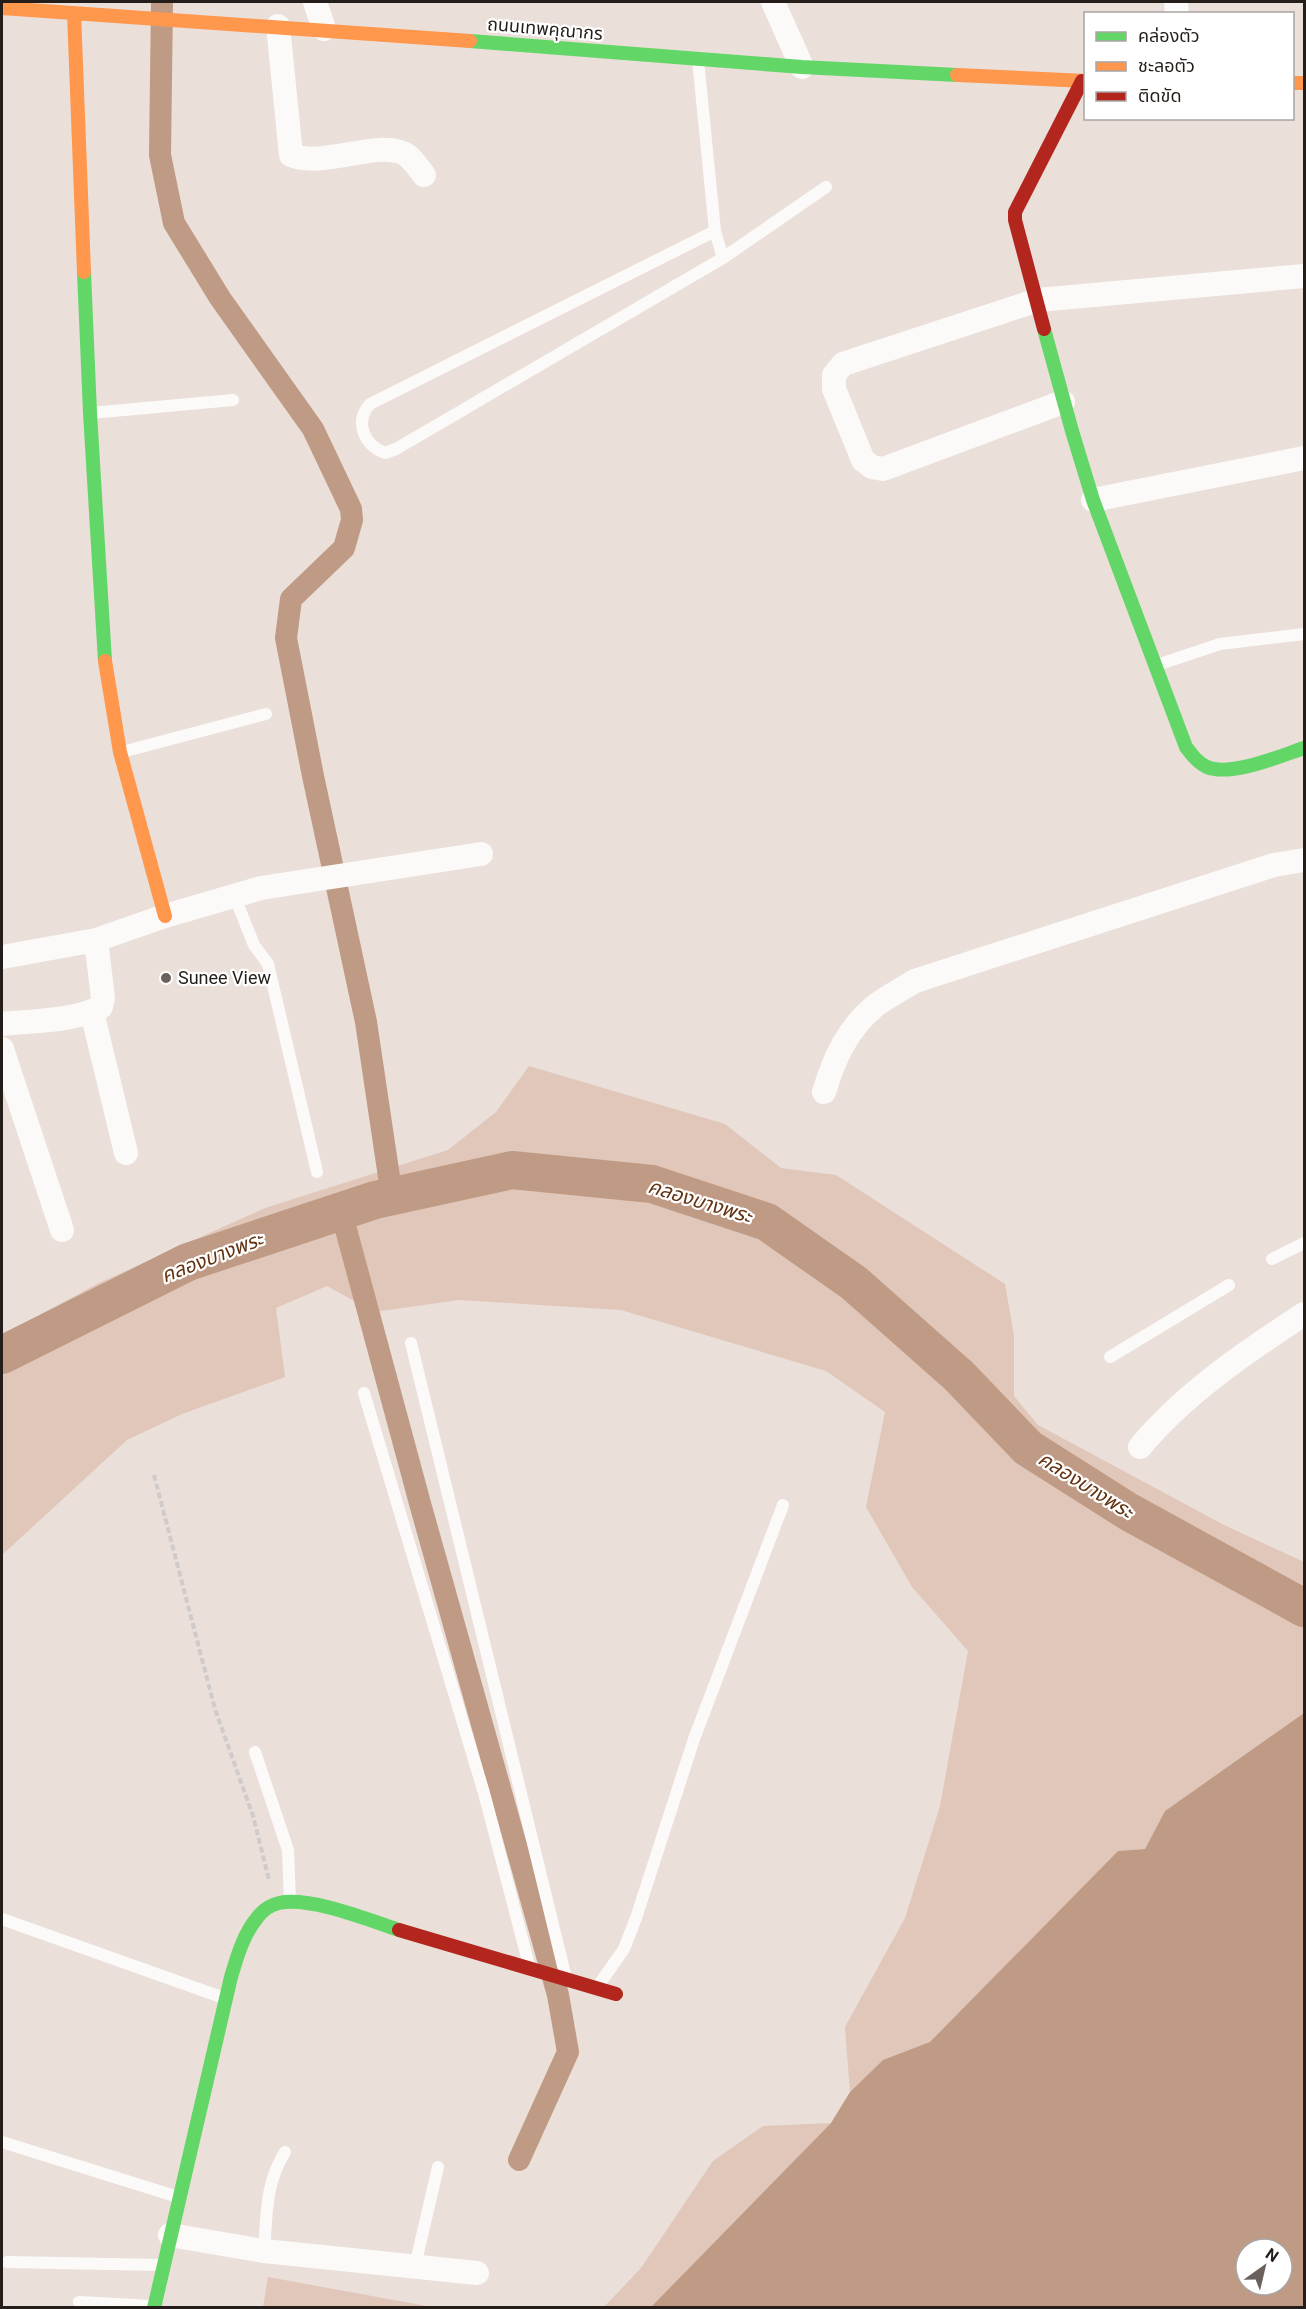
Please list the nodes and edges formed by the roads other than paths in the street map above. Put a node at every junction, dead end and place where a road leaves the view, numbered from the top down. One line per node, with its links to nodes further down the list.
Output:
1 (315, 2): 7 (street)
2 (773, 2): 9 (street)
3 (35, 6): 4 (street, ถนนเทพคุณากร); 5 (street, ถนนเทพคุณากร)
4 (2, 8)
5 (74, 13): 6 (street, ถนนเทพคุณากร); 19 (street)
6 (278, 26): 7 (street, ถนนเทพคุณากร); 11 (street)
7 (324, 29): 8 (street, ถนนเทพคุณากร)
8 (698, 59): 9 (street, ถนนเทพคุณากร); 13 (lane)
9 (802, 67): 10 (street, ถนนเทพคุณากร)
10 (1084, 81): 16 (street)
11 (424, 175)
12 (826, 187): 14 (lane)
13 (715, 231): 14 (lane); 14 (lane)
14 (723, 258)
15 (1305, 276): 16 (street)
16 (1038, 300): 18 (street); 18 (street)
17 (233, 400): 19 (lane)
18 (1063, 402): 21 (street)
19 (90, 413): 26 (street)
20 (1305, 458): 21 (street)
21 (1093, 500): 23 (street)
22 (1305, 634): 23 (lane)
23 (1156, 665): 25 (street)
24 (266, 714): 26 (lane)
25 (1305, 748)
26 (120, 752): 30 (street)
27 (481, 854): 29 (street)
28 (1305, 860): 36 (street)
29 (234, 895): 30 (street); 38 (lane)
30 (165, 916): 31 (street)
31 (96, 940): 32 (street); 33 (street)
32 (2, 957)
33 (92, 1012): 34 (street); 37 (street)
34 (2, 1024)
35 (2, 1049): 39 (street)
36 (824, 1092)
37 (126, 1152)
38 (317, 1172)
39 (62, 1230)
40 (1305, 1242): 41 (lane)
41 (1272, 1259)
42 (1229, 1285): 45 (lane)
43 (1305, 1314): 47 (street)
44 (411, 1343): 53 (lane)
45 (1110, 1357)
46 (364, 1393): 52 (lane)
47 (1140, 1448)
48 (783, 1505): 54 (lane)
49 (255, 1752): 50 (lane)
50 (290, 1901): 52 (street); 56 (street)
51 (2, 1919): 56 (lane)
52 (530, 1969): 53 (street)
53 (566, 1980): 54 (street)
54 (596, 1989): 55 (street)
55 (616, 1994)
56 (225, 1999): 60 (street)
57 (2, 2142): 60 (lane)
58 (285, 2152): 62 (lane)
59 (438, 2167): 65 (lane)
60 (178, 2197): 61 (street)
61 (170, 2235): 62 (street); 64 (street)
62 (264, 2251): 65 (street)
63 (7, 2262): 64 (lane)
64 (163, 2265): 68 (street)
65 (415, 2266): 66 (street)
66 (477, 2273)
67 (79, 2302): 68 (lane)
68 (154, 2307)

